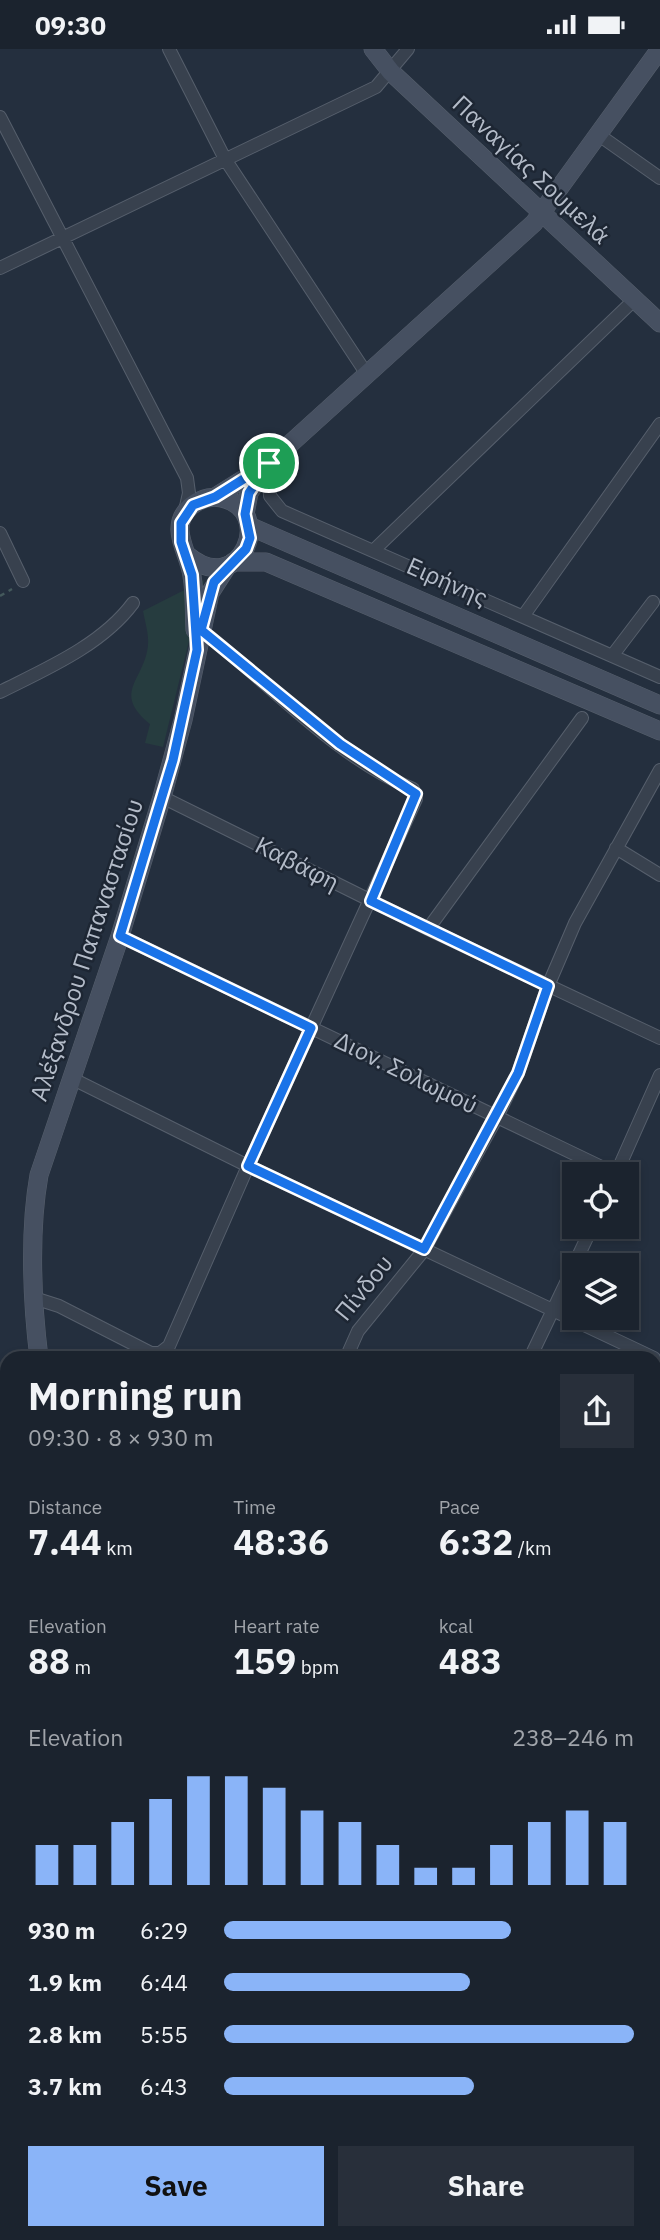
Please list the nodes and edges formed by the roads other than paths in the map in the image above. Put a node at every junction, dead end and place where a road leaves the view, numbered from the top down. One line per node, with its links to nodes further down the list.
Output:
1 (169, 49): 8 (street)
2 (373, 49): 5 (street, Παναγίας Σουμελά)
3 (408, 49): 5 (street)
4 (660, 49): 7 (street)
5 (391, 72): 8 (street); 10 (street, Παναγίας Σουμελά)
6 (0, 117): 11 (street)
7 (599, 135): 9 (street); 10 (street)
8 (225, 159): 11 (street); 15 (street)
9 (660, 178)
10 (543, 214): 13 (street, Παναγίας Σουμελά); 15 (street)
11 (63, 237): 12 (street); 19 (street)
12 (0, 268)
13 (634, 300): 14 (street, Παναγίας Σουμελά); 22 (street)
14 (660, 323)
15 (368, 376): 17 (street)
16 (660, 424): 28 (street)
17 (269, 463): 18 (street); 20 (street); 22 (street, Ειρήνης)
18 (215, 497): 19 (street); 20 (street)
19 (185, 513): 23 (street)
20 (247, 520): 24 (street); 34 (street)
21 (0, 533): 25 (street)
22 (374, 550): 28 (street, Ειρήνης)
23 (187, 555): 24 (street); 30 (street)
24 (231, 564): 29 (street, Αλέξανδρου Παπαναστασίου); 36 (street)
25 (23, 581)
26 (653, 602): 31 (street)
27 (133, 603): 33 (street)
28 (524, 615): 31 (street, Ειρήνης)
29 (201, 630): 30 (street, Αλέξανδρου Παπαναστασίου); 41 (street)
30 (197, 650): 38 (street, Αλέξανδρου Παπαναστασίου)
31 (612, 656): 32 (street, Ειρήνης)
32 (660, 677)
33 (0, 692)
34 (660, 705)
35 (582, 718): 42 (street)
36 (660, 731)
37 (660, 770): 39 (street, Πίνδου)
38 (162, 797): 41 (street, Καβάφη); 43 (street, Αλέξανδρου Παπαναστασίου)
39 (616, 848): 40 (street); 44 (street, Πίνδου)
40 (660, 875)
41 (371, 901): 42 (street, Καβάφη); 45 (street)
42 (429, 929): 44 (street, Καβάφη)
43 (120, 936): 45 (street, Διον. Σολωμού); 48 (street, Αλέξανδρου Παπαναστασίου)
44 (548, 986): 46 (street, Καβάφη); 49 (street, Πίνδου)
45 (311, 1028): 49 (street, Διον. Σολωμού); 52 (street)
46 (660, 1038)
47 (660, 1075): 51 (street)
48 (71, 1078): 52 (street); 55 (street, Αλέξανδρου Παπαναστασίου)
49 (497, 1117): 50 (street, Διον. Σολωμού); 53 (street, Πίνδου)
50 (591, 1162)
51 (621, 1162)
52 (248, 1166): 53 (street); 59 (street)
53 (424, 1249): 56 (street); 60 (street, Πίνδου)
54 (562, 1293): 56 (street)
55 (34, 1298): 57 (street, Αλέξανδρου Παπαναστασίου); 58 (street)
56 (554, 1311): 61 (street); 62 (street)
57 (38, 1351)
58 (147, 1351)
59 (163, 1351)
60 (349, 1351)
61 (534, 1351)
62 (639, 1351)

